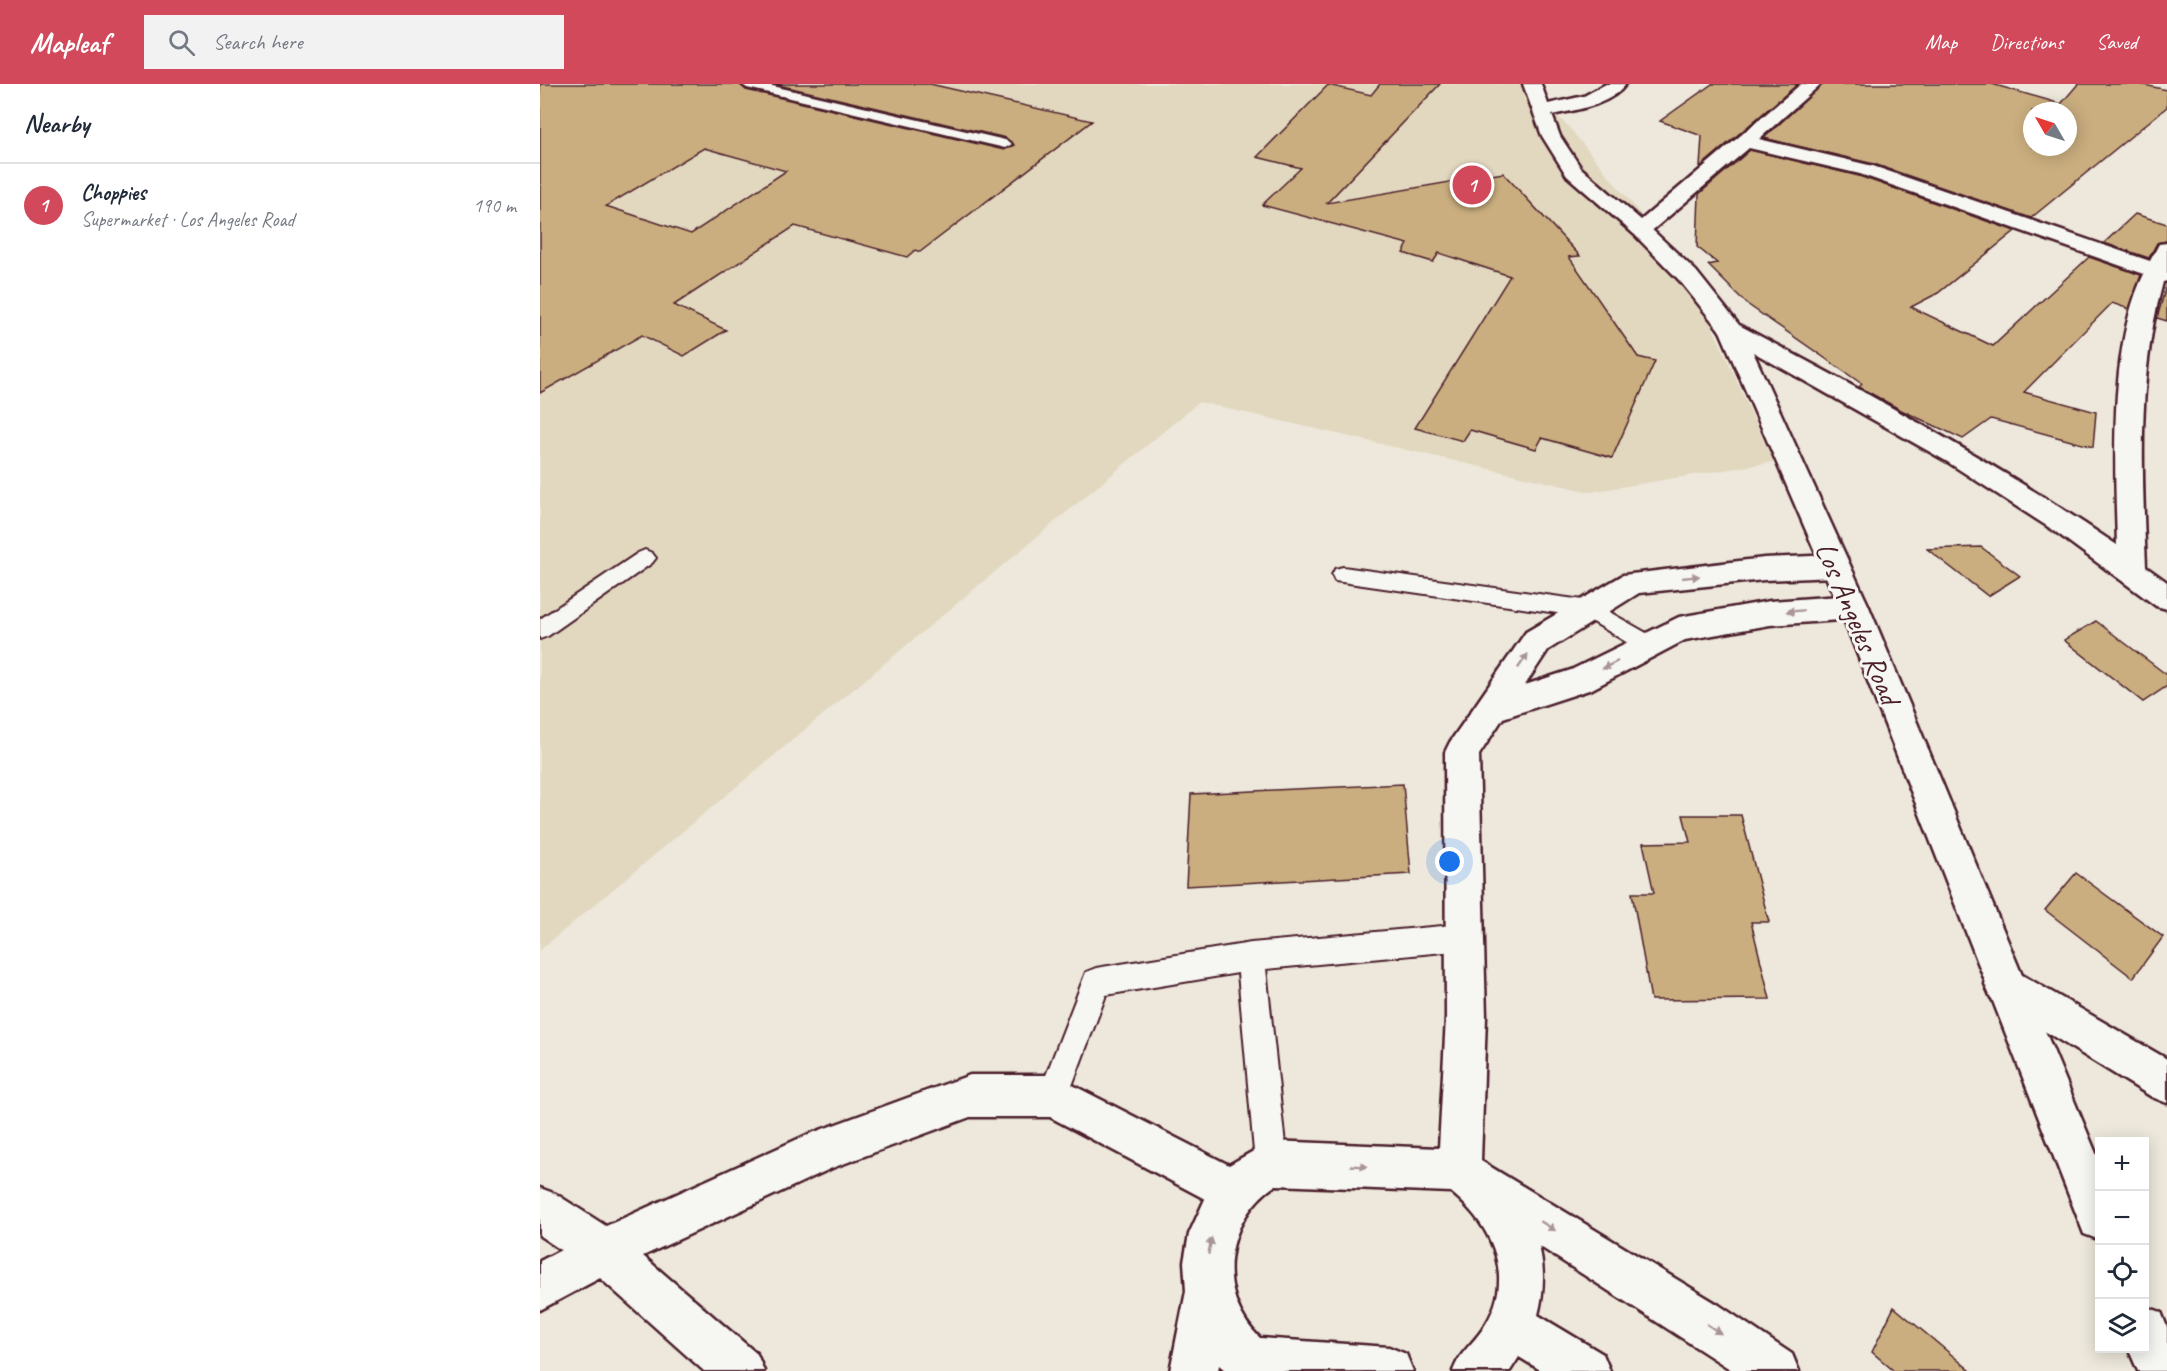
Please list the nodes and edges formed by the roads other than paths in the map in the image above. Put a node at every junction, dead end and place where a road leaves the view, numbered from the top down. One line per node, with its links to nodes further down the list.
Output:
1 (747, 84): 6 (lane)
2 (1617, 84): 4 (street)
3 (1812, 84): 5 (street)
4 (1537, 98): 7 (street, Los Angeles Road)
5 (1744, 141): 7 (street); 8 (street)
6 (1005, 144)
7 (1641, 230): 9 (street, Los Angeles Road)
8 (2163, 264): 12 (street)
9 (1731, 330): 11 (street, Los Angeles Road); 12 (street)
10 (645, 558): 17 (lane)
11 (1835, 566): 15 (street, Los Angeles Road); 16 (street, one-way to 11)
12 (2132, 570): 14 (street)
13 (1343, 575): 16 (lane)
14 (2167, 598)
15 (1854, 607): 18 (street, one-way to 18); 22 (street, Los Angeles Road)
16 (1590, 609): 18 (lane); 19 (street, one-way to 16)
17 (540, 630)
18 (1649, 645): 19 (street, one-way to 19)
19 (1490, 709): 20 (street)
20 (1465, 937): 21 (lane); 26 (street)
21 (1251, 957): 24 (lane); 25 (lane)
22 (2005, 984): 23 (street); 28 (street, Los Angeles Road)
23 (2167, 1082)
24 (1053, 1096): 27 (street); 30 (street)
25 (1271, 1162): 26 (street, one-way to 26); 27 (street)
26 (1470, 1178): 33 (street); 41 (street, one-way to 41)
27 (1236, 1192): 32 (street, one-way to 27)
28 (2095, 1206)
29 (540, 1210): 30 (street)
30 (603, 1251): 31 (street); 36 (street)
31 (540, 1287)
32 (1209, 1291): 35 (street); 37 (street)
33 (1513, 1326): 39 (street); 40 (street)
34 (2149, 1339): 42 (street)
35 (1247, 1366): 38 (street)
36 (740, 1371)
37 (1194, 1371)
38 (1389, 1371)
39 (1477, 1371)
40 (1586, 1371)
41 (1775, 1371)
42 (2162, 1371)

